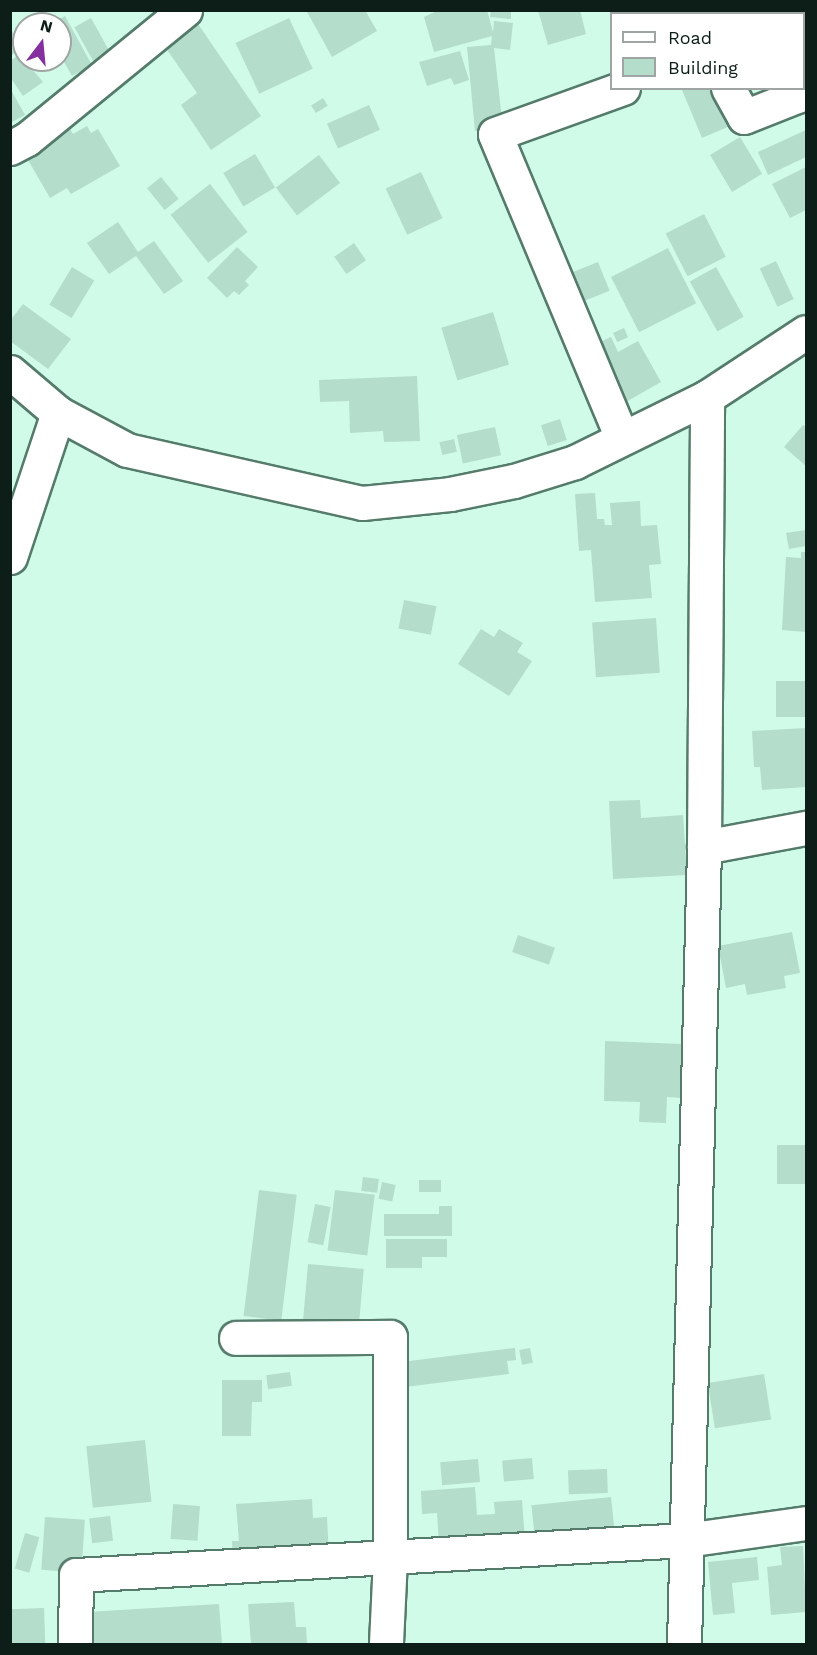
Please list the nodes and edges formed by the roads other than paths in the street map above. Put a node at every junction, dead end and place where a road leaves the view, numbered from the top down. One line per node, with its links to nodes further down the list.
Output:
1 (185, 10): 5 (street)
2 (617, 90): 10 (street)
3 (729, 90): 4 (street)
4 (796, 90)
5 (10, 148)
6 (807, 332): 8 (street)
7 (10, 372): 9 (street)
8 (707, 397): 10 (street); 13 (street)
9 (58, 413): 10 (street); 11 (street)
10 (622, 438)
11 (10, 557)
12 (807, 828): 13 (street)
13 (704, 848): 16 (street)
14 (236, 1338): 17 (street)
15 (807, 1523): 16 (street)
16 (686, 1540): 17 (street); 20 (street)
17 (390, 1558): 18 (street); 19 (street)
18 (75, 1644)
19 (386, 1644)
20 (684, 1644)

